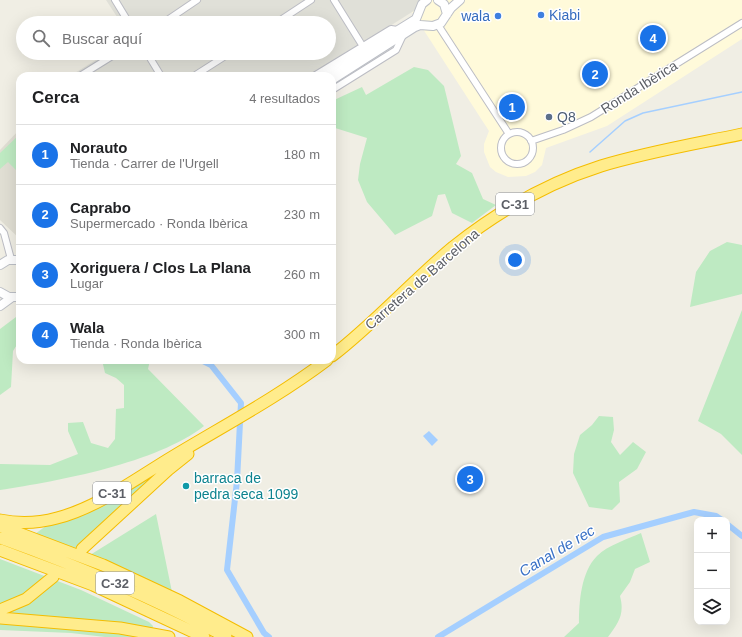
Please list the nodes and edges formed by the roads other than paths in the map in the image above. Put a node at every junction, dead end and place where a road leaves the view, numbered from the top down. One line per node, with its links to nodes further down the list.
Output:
1 (115, 0): 10 (street)
2 (197, 0): 11 (street)
3 (312, 0): 12 (street)
4 (334, 0): 17 (street)
5 (427, 0): 8 (street)
6 (440, 0): 9 (street)
7 (460, 0): 9 (street)
8 (419, 13): 14 (street); 16 (street)
9 (446, 14): 15 (street)
10 (125, 16)
11 (173, 16)
12 (287, 16)
13 (742, 23): 30 (street, Ronda Ibèrica)
14 (428, 25): 15 (street); 16 (street)
15 (438, 25): 28 (street)
16 (400, 32): 17 (street); 25 (street); 26 (street); 27 (street)
17 (362, 46): 24 (street)
18 (106, 60): 21 (street)
19 (151, 60): 22 (street)
20 (219, 60): 23 (street)
21 (86, 72)
22 (158, 72)
23 (200, 72)
24 (320, 72)
25 (331, 72)
26 (336, 77)
27 (336, 88)
28 (509, 134): 30 (street); 30 (street)
29 (742, 134): 39 (highway, Carretera de Barcelona / C-31)
30 (531, 141)
31 (0, 228): 32 (street)
32 (11, 259): 33 (street); 34 (street)
33 (16, 260)
34 (0, 264)
35 (0, 292): 37 (street)
36 (16, 297): 37 (street)
37 (11, 298): 38 (street)
38 (0, 306)
39 (336, 352)
40 (321, 364): 41 (highway, C-31)
41 (215, 432): 42 (highway, C-31); 45 (highway, C-31)
42 (0, 520)
43 (0, 526): 53 (highway)
44 (0, 538): 52 (highway, C-32)
45 (82, 549)
46 (0, 550): 51 (highway, C-32)
47 (53, 577): 48 (highway)
48 (0, 610)
49 (0, 618): 50 (highway)
50 (168, 637)
51 (204, 637)
52 (226, 637)
53 (247, 637)

